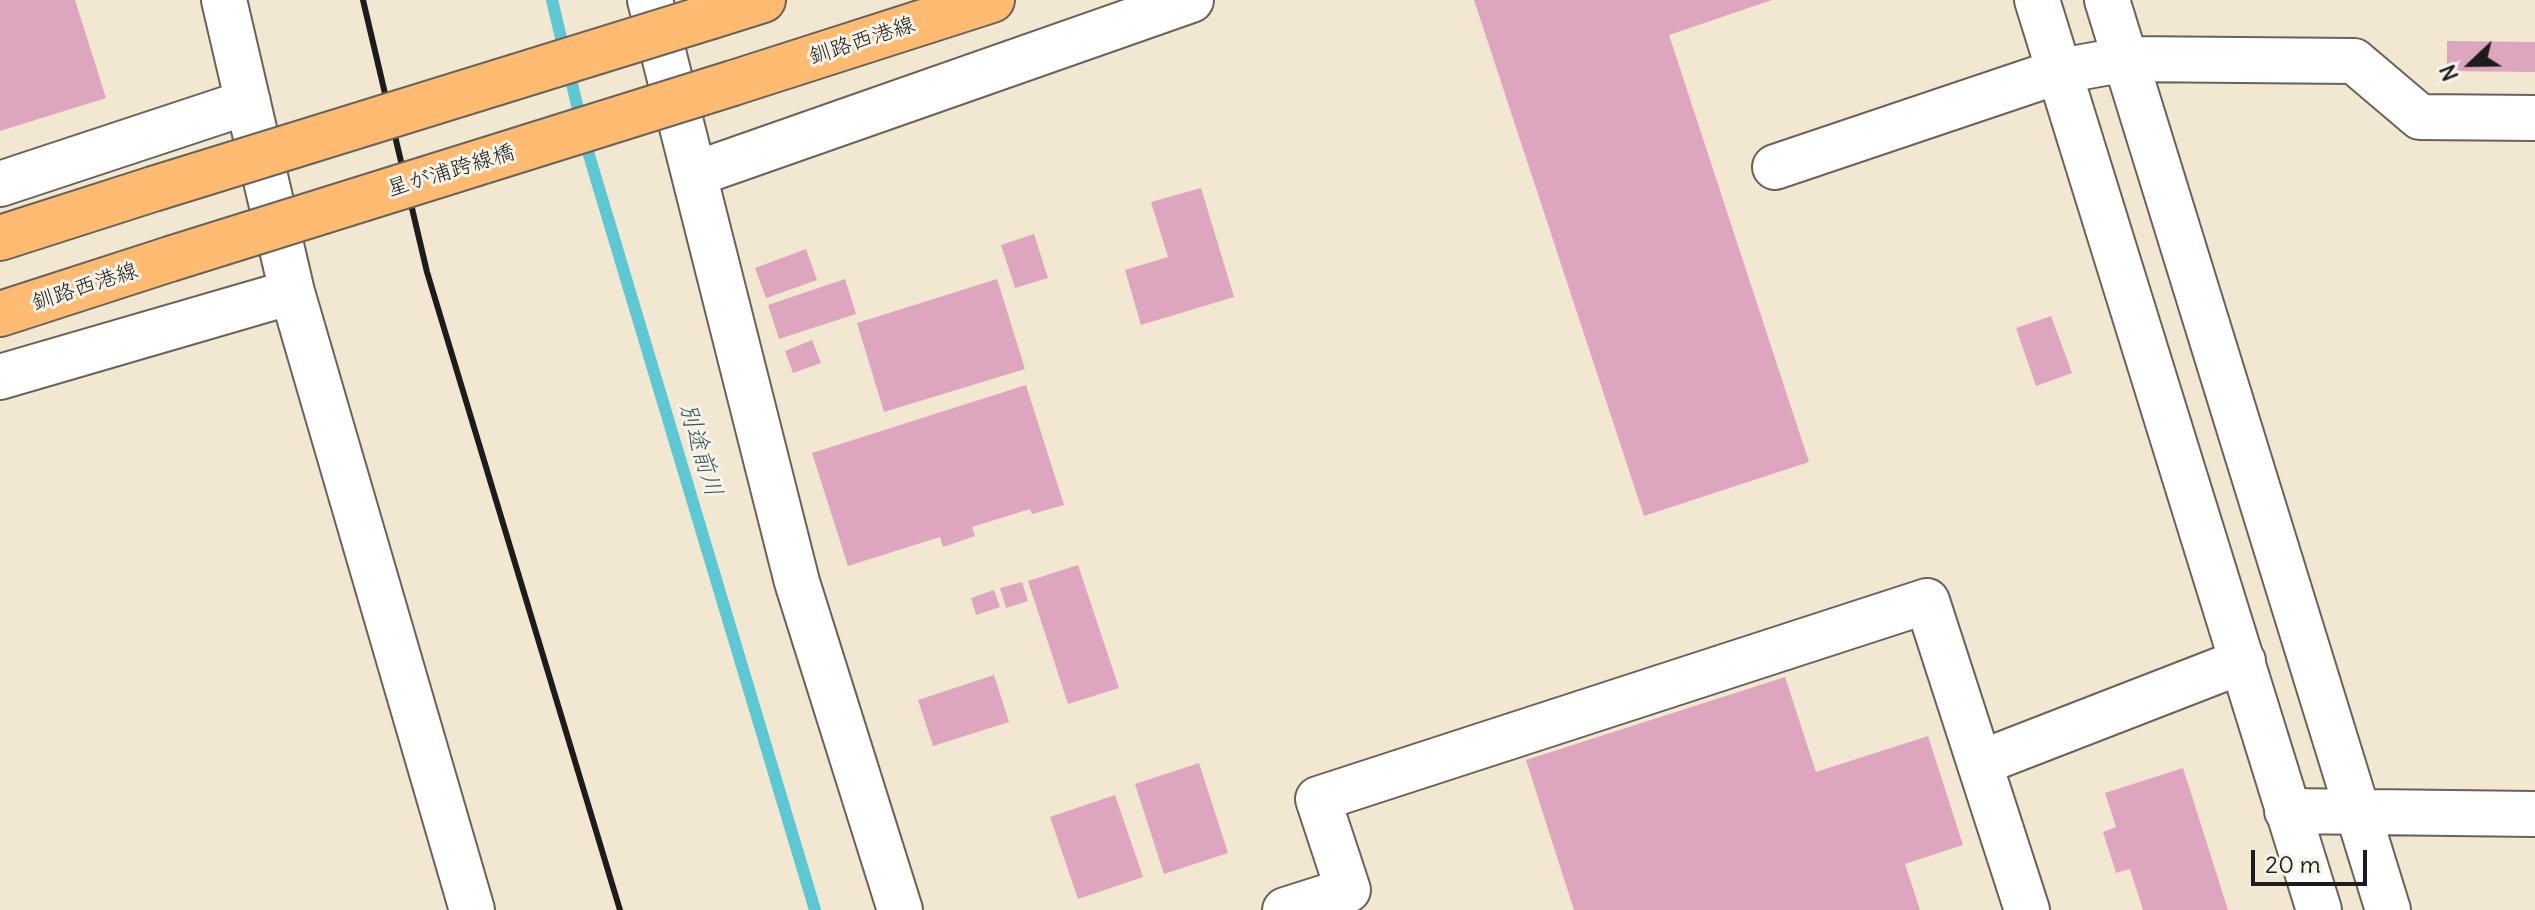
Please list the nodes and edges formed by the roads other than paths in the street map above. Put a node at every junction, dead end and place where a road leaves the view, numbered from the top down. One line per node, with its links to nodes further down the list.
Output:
1 (224, 0): 11 (street)
2 (650, 0): 14 (street)
3 (763, 0): 16 (main road, bridge)
4 (992, 0): 10 (main road, 釧路西港線)
5 (1191, 0): 14 (street)
6 (2037, 0): 9 (street)
7 (2107, 0): 8 (street)
8 (2127, 59): 9 (street); 12 (street); 24 (street)
9 (2060, 71): 13 (street); 21 (street)
10 (733, 83): 17 (main road, 星が浦跨線橋, bridge)
11 (248, 102): 15 (street); 18 (street)
12 (2535, 118)
13 (1775, 167)
14 (695, 174): 27 (street)
15 (0, 184)
16 (0, 238)
17 (170, 259): 19 (main road, 釧路西港線)
18 (292, 292): 20 (street); 26 (street)
19 (0, 314)
20 (0, 377)
21 (2243, 661): 22 (street); 23 (street)
22 (1980, 763): 28 (street); 29 (street)
23 (2287, 811): 24 (street); 30 (street)
24 (2357, 812): 25 (street); 31 (street)
25 (2535, 814)
26 (472, 910)
27 (900, 910)
28 (1285, 910)
29 (2027, 910)
30 (2319, 910)
31 (2388, 910)

